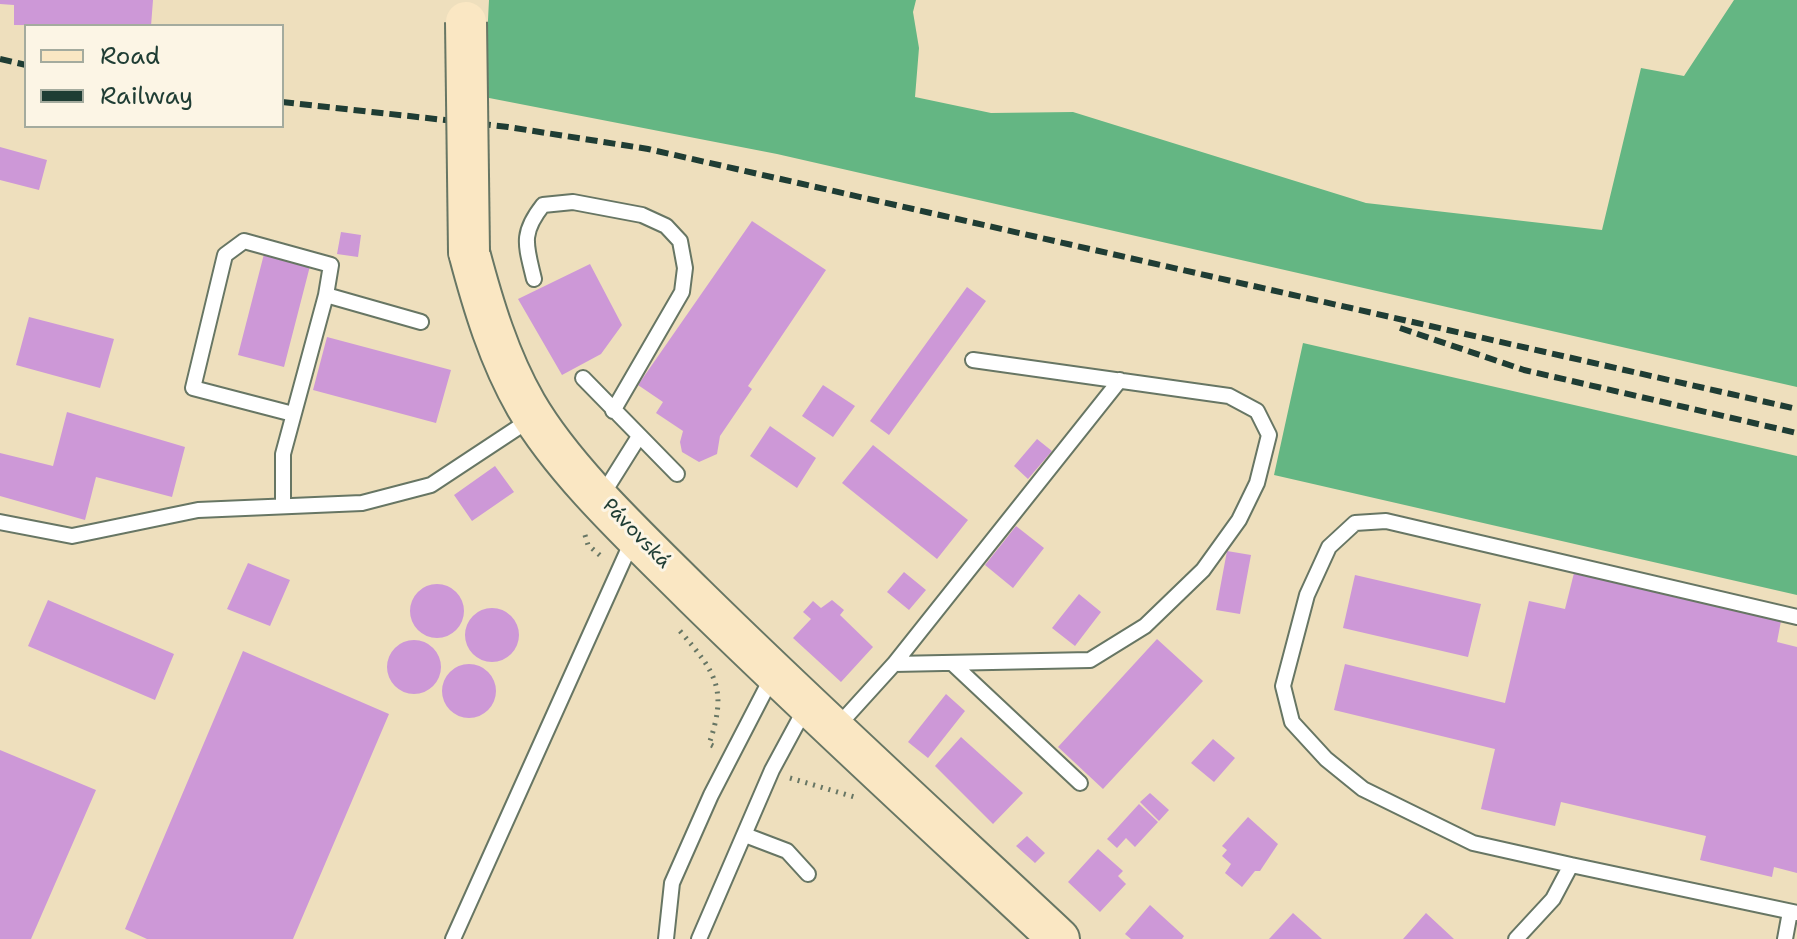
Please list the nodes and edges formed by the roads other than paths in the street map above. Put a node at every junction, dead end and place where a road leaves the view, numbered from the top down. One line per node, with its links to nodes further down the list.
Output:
1 (467, 11): 10 (street, Pávovská, bridge)
2 (534, 279): 8 (lane)
3 (326, 295): 4 (lane); 9 (lane); 9 (lane)
4 (421, 322)
5 (973, 360): 7 (lane)
6 (583, 378): 8 (lane)
7 (1120, 380): 18 (lane); 19 (lane)
8 (613, 411): 11 (lane)
9 (293, 414): 14 (lane)
10 (535, 417): 13 (street, Pávovská); 14 (lane)
11 (638, 438): 12 (lane); 13 (lane)
12 (677, 474)
13 (600, 497): 16 (street, Pávovská)
14 (283, 504): 15 (lane)
15 (0, 522)
16 (635, 535): 20 (street, Pávovská); 27 (lane)
17 (1797, 617): 24 (lane)
18 (952, 663): 19 (lane); 22 (lane)
19 (894, 664): 21 (lane)
20 (774, 674): 21 (street, Pávovská); 28 (lane)
21 (821, 718): 23 (lane); 30 (street, Pávovská)
22 (1080, 783)
23 (745, 835): 25 (lane); 29 (lane)
24 (1571, 865): 26 (lane); 31 (lane)
25 (808, 874)
26 (1794, 912): 32 (lane)
27 (453, 939)
28 (666, 939)
29 (699, 939)
30 (1059, 939)
31 (1516, 939)
32 (1785, 939)

